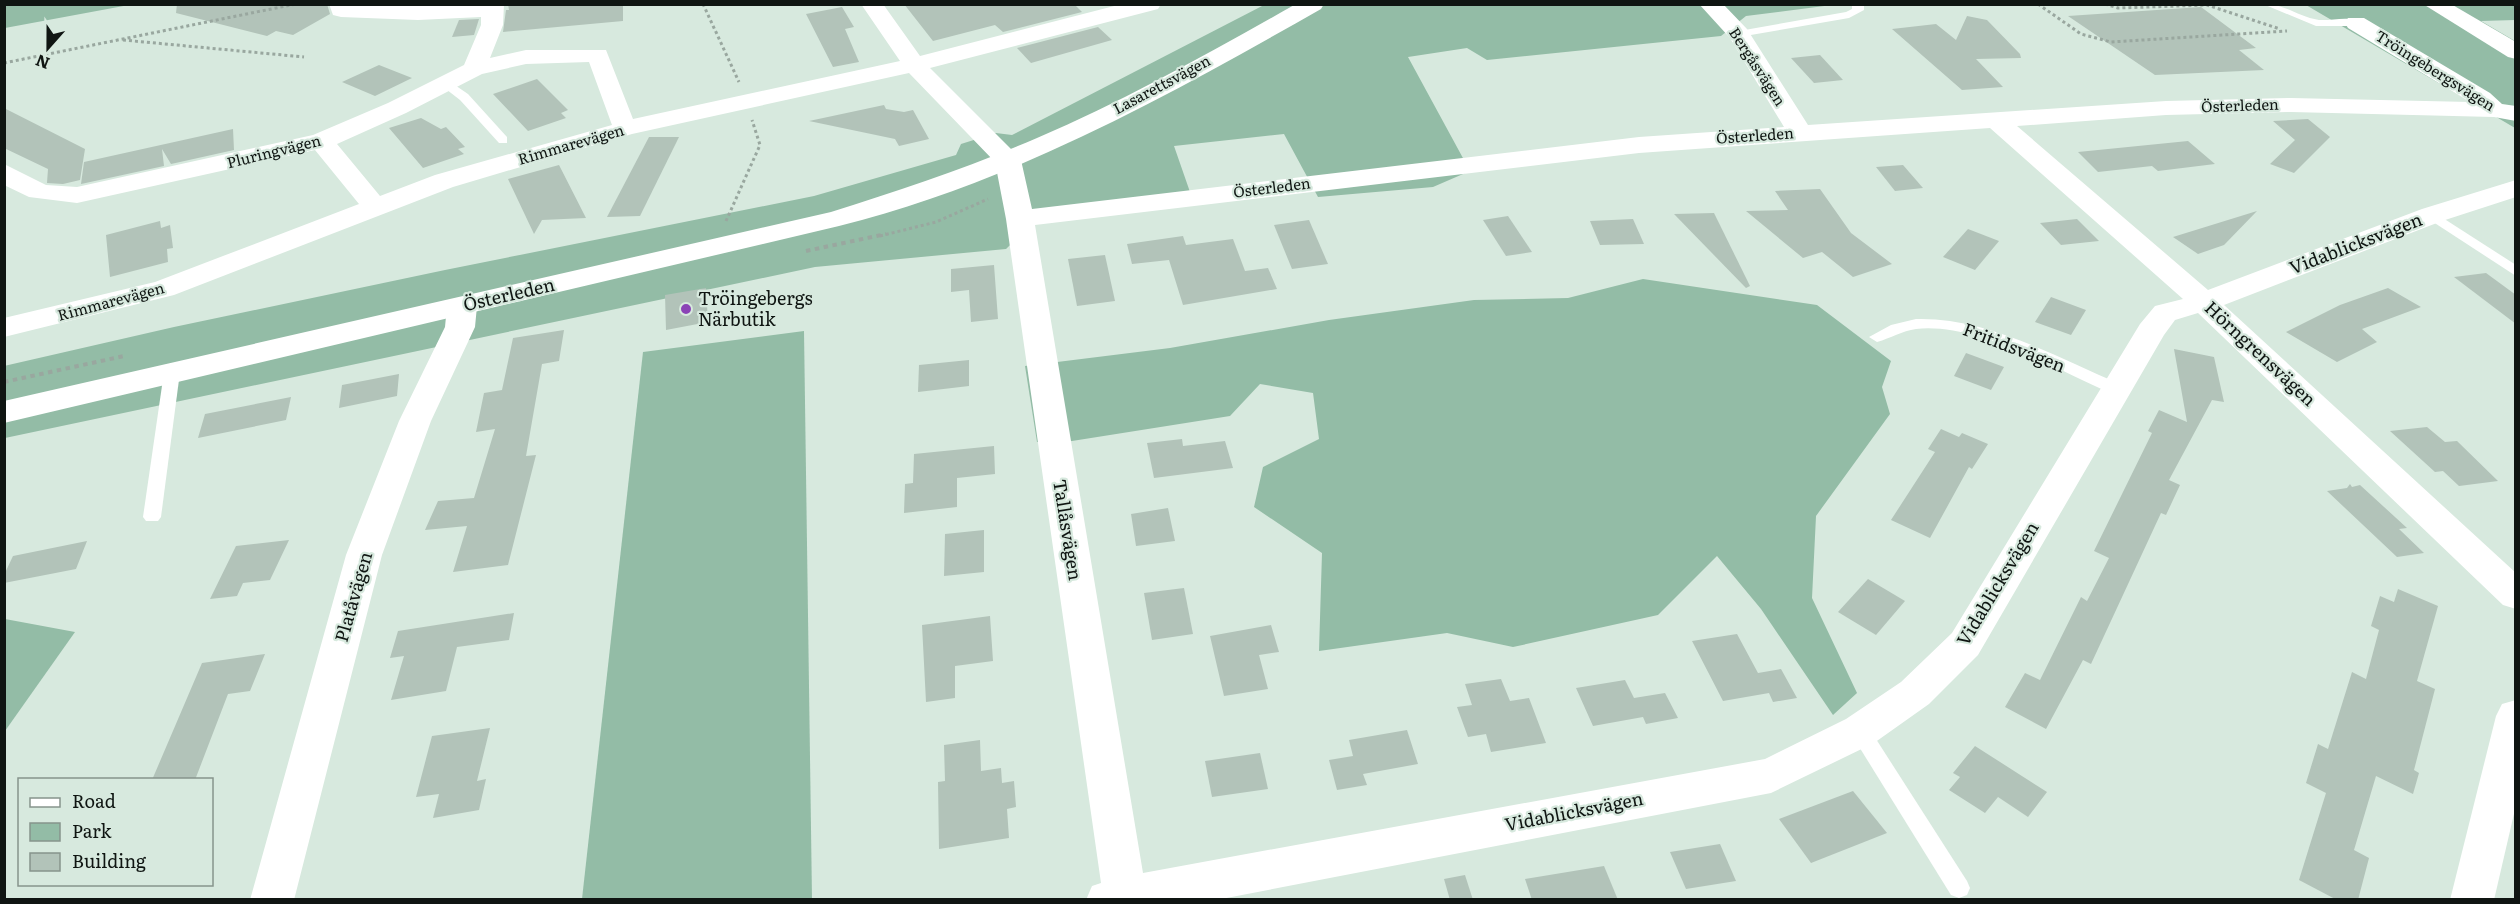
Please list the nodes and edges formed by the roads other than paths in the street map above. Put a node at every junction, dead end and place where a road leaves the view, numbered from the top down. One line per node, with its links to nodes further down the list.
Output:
1 (340, 4): 9 (street)
2 (872, 4): 13 (street)
3 (1150, 4): 13 (street, Rimmarevägen)
4 (1313, 4): 22 (street, Lasarettsvägen)
5 (1710, 4): 11 (street, Bergåsvägen)
6 (1858, 4): 11 (lane)
7 (2268, 4): 10 (lane)
8 (2434, 4): 12 (street)
9 (494, 7): 14 (street)
10 (2356, 23): 16 (street, Tröingebergsvägen)
11 (1739, 34): 19 (street, Bergåsvägen)
12 (2516, 52)
13 (914, 65): 18 (street, Rimmarevägen); 22 (street)
14 (474, 69): 15 (street, Pluringvägen); 18 (street, Pluringvägen)
15 (446, 83): 20 (lane); 21 (street, Pluringvägen)
16 (2505, 112): 17 (street, Österleden)
17 (1998, 121): 19 (street, Österleden); 29 (street, Hörngrensvägen)
18 (627, 128): 25 (street, Rimmarevägen)
19 (1801, 133): 27 (street, Österleden)
20 (503, 140)
21 (321, 141): 23 (street, Pluringvägen); 25 (street)
22 (1008, 160): 27 (street, Tallåsvägen); 30 (street, Österleden)
23 (4, 172)
24 (2516, 188): 26 (street, Vidablicksvägen)
25 (375, 207): 31 (street, Rimmarevägen)
26 (2432, 215): 28 (lane); 29 (street, Vidablicksvägen)
27 (1020, 219): 41 (street, Tallåsvägen)
28 (2516, 272)
29 (2204, 302): 34 (street, Vidablicksvägen); 37 (street, Hörngrensvägen)
30 (462, 306): 33 (street, Österleden); 42 (street, Platåvägen)
31 (4, 328)
32 (1877, 337): 34 (lane, Fritidsvägen)
33 (172, 372): 35 (street, Österleden); 36 (lane)
34 (2114, 388): 39 (street, Vidablicksvägen)
35 (4, 412)
36 (152, 517)
37 (2516, 595)
38 (2516, 716): 43 (street)
39 (1860, 731): 40 (lane); 41 (street, Vidablicksvägen)
40 (1959, 888)
41 (1119, 898)
42 (272, 900)
43 (2472, 900)

